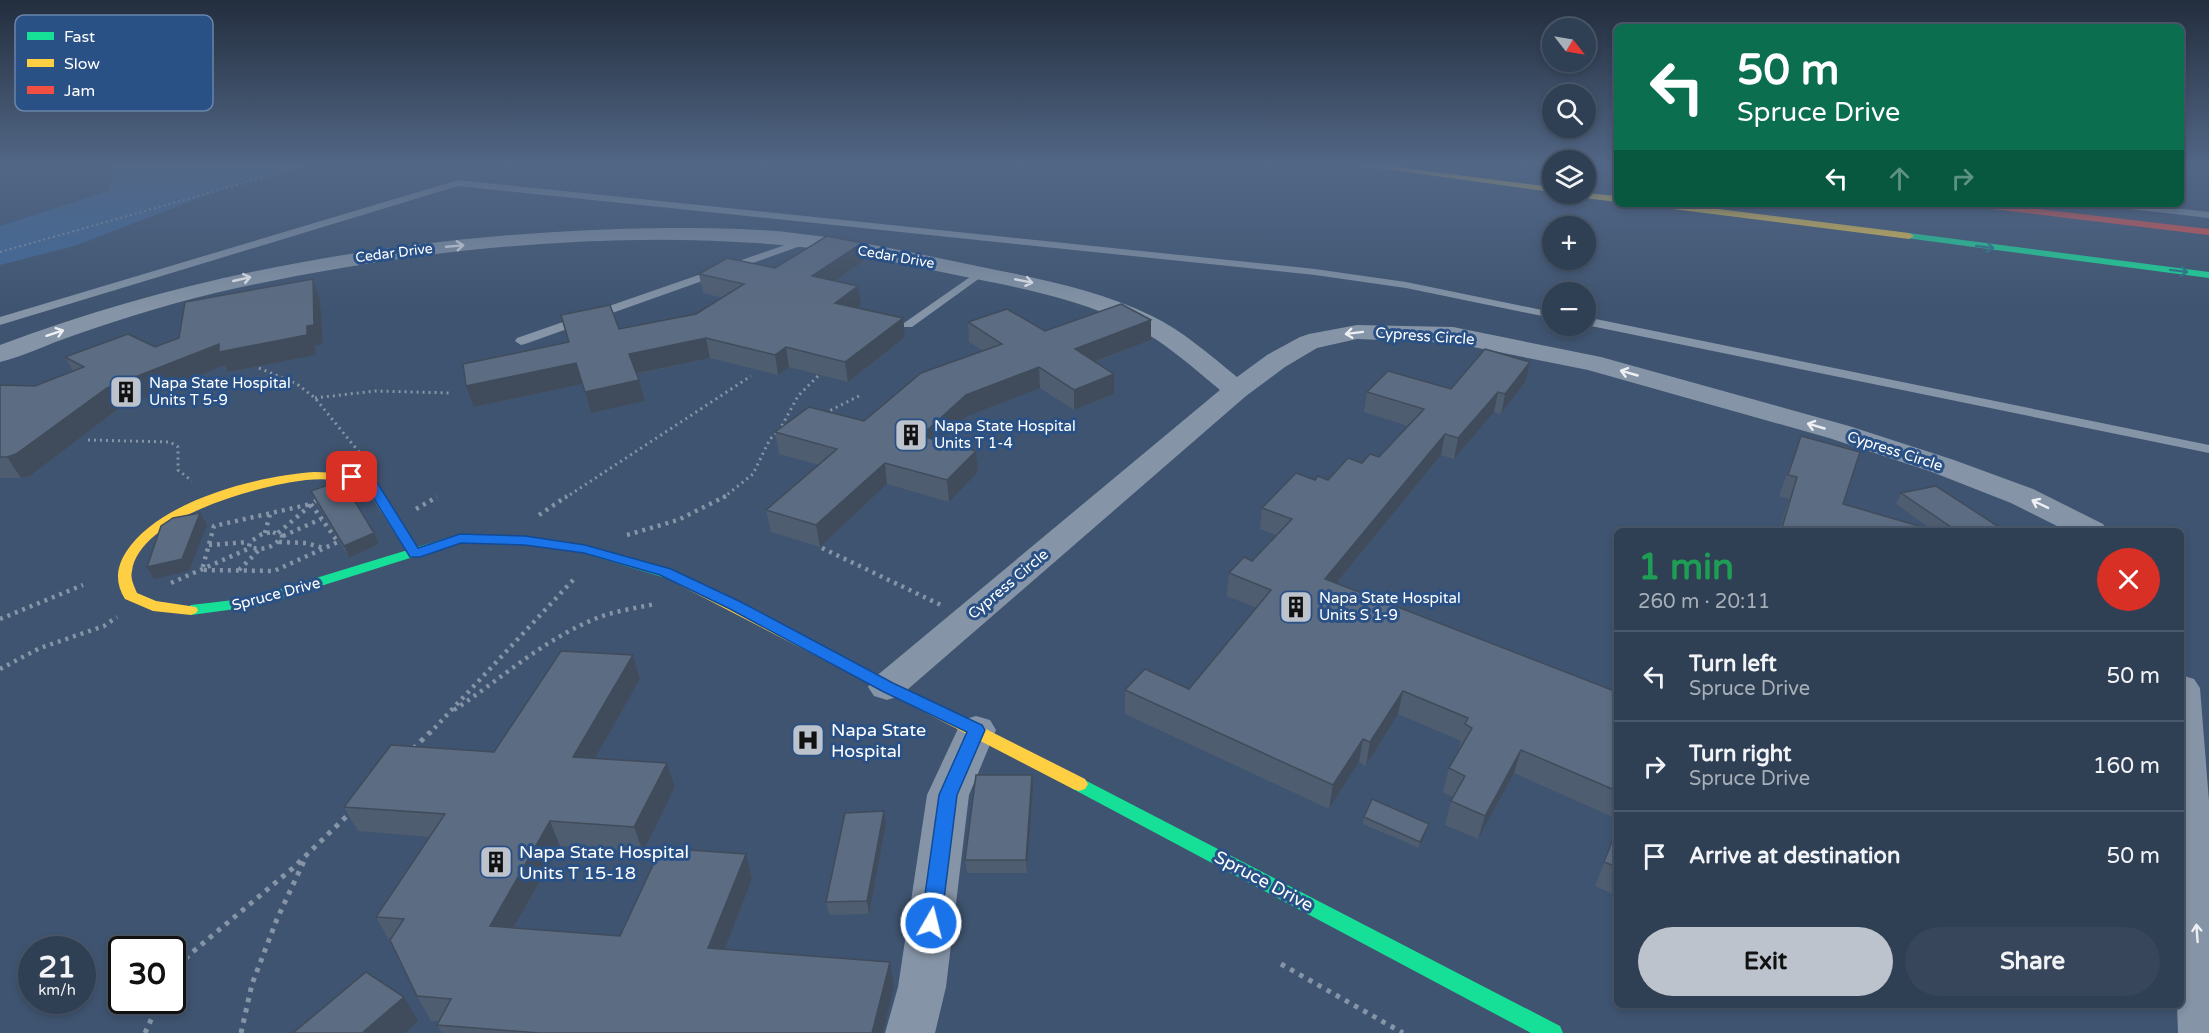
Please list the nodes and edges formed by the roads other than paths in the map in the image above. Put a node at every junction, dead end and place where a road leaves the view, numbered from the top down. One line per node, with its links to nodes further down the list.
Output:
1 (354, 214): 12 (lane)
2 (758, 214): 11 (lane)
3 (1736, 214): 10 (street, one-way to 10)
4 (1846, 214): 8 (street)
5 (2061, 214): 6 (street)
6 (2209, 232)
7 (806, 242): 9 (street, Cedar Drive); 15 (lane); 16 (street, Cedar Drive, one-way to 7)
8 (2113, 248)
9 (980, 273): 14 (lane); 17 (street, Cedar Drive, one-way to 17)
10 (2209, 275)
11 (1542, 313)
12 (0, 321)
13 (1596, 323): 18 (lane)
14 (908, 325)
15 (520, 341)
16 (0, 354)
17 (1236, 390): 19 (street, Cypress Circle, one-way to 17); 21 (street, Cypress Circle)
18 (2209, 449)
19 (2086, 528)
20 (415, 554): 20 (street, Spruce Drive); 21 (street, Spruce Drive)
21 (887, 687): 22 (street, Spruce Drive)
22 (976, 730): 24 (street); 25 (street, Spruce Drive)
23 (2184, 735): 26 (street, one-way to 23)
24 (910, 1033)
25 (1552, 1033)
26 (2203, 1033)

